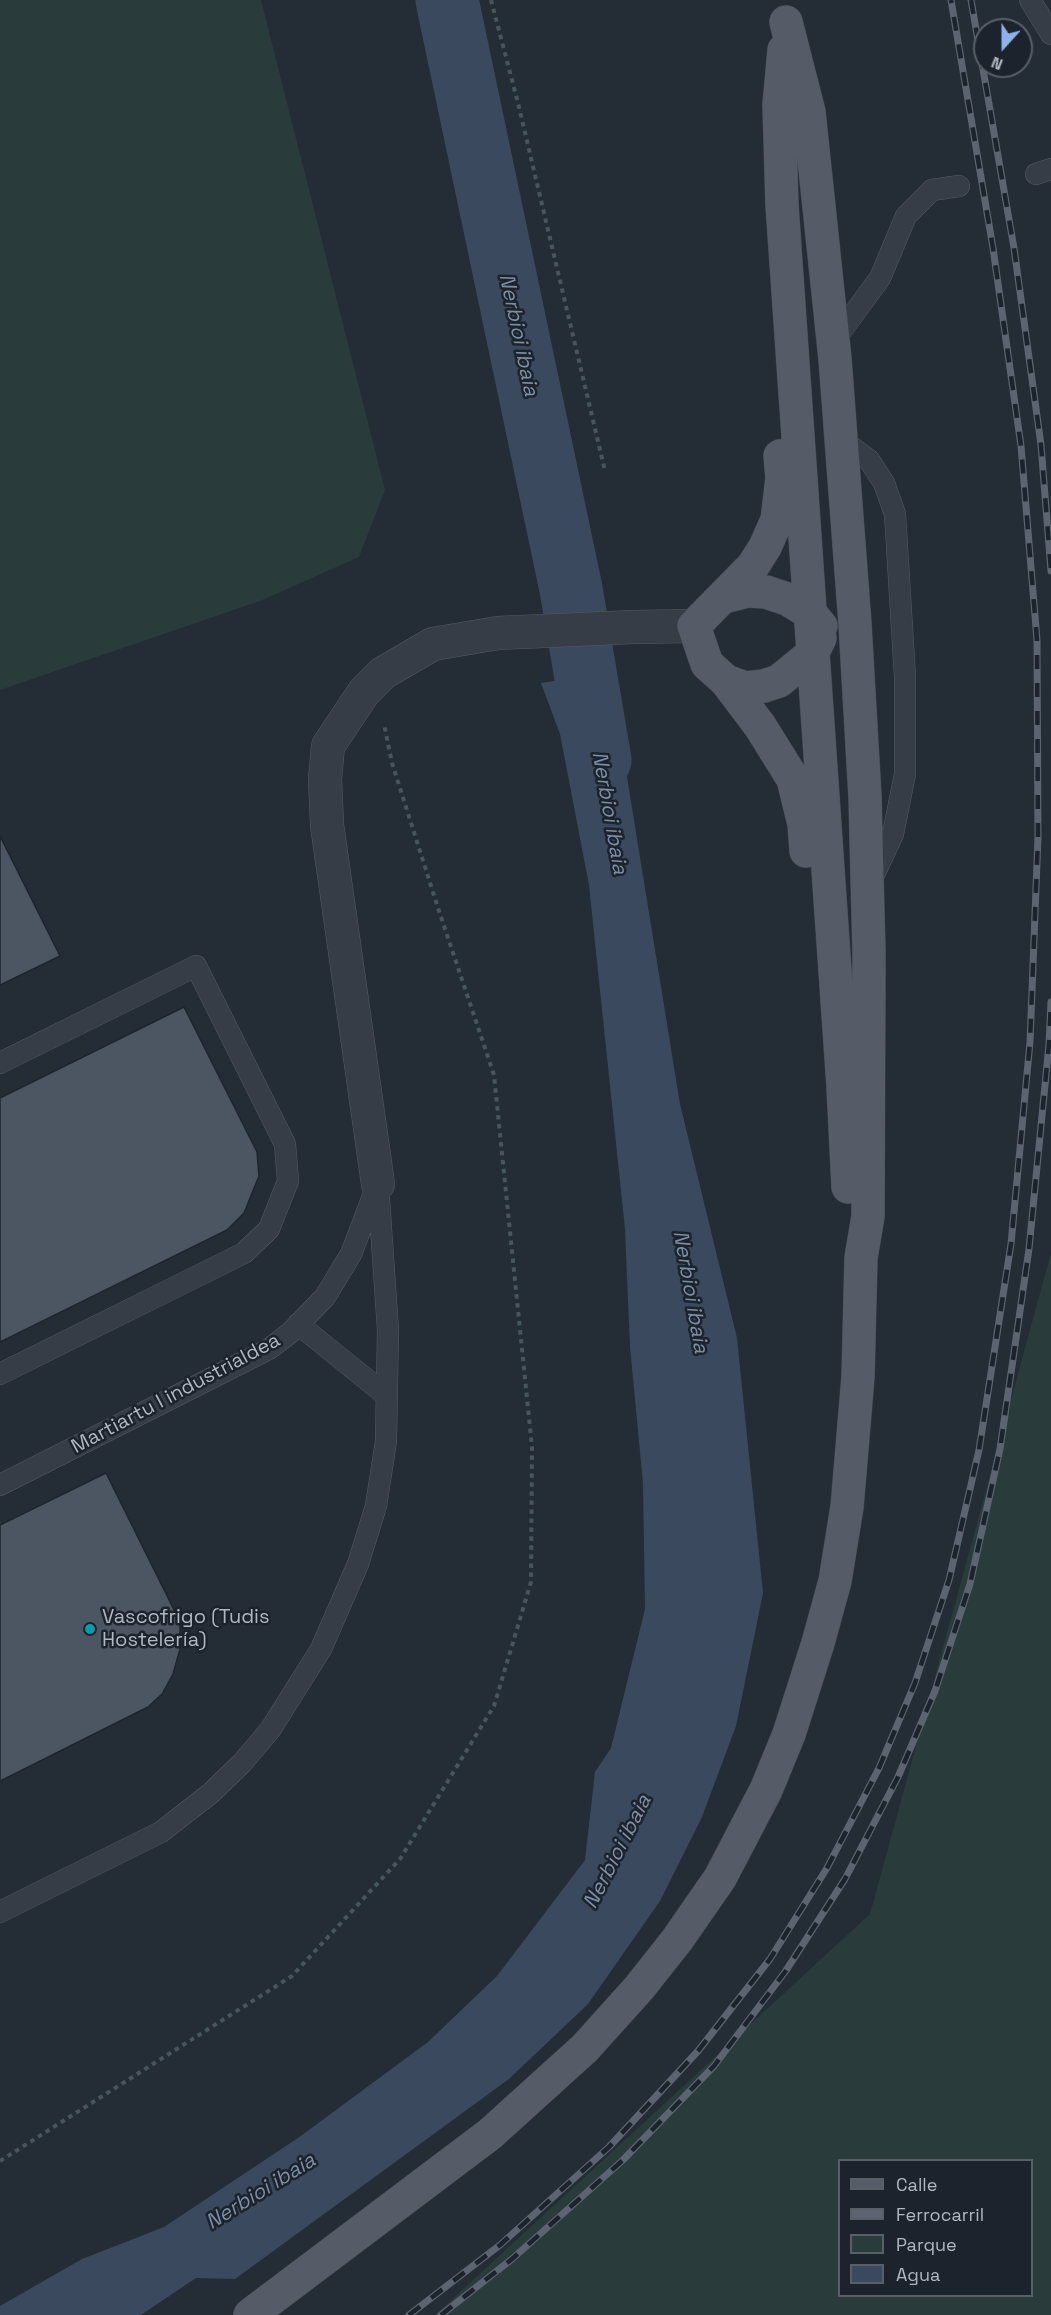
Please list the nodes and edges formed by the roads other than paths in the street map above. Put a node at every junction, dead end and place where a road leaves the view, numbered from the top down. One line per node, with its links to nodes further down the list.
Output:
1 (1030, 0): 3 (lane)
2 (785, 11): 5 (main road); 6 (main road)
3 (1051, 34)
4 (959, 186): 6 (lane)
5 (782, 205): 8 (main road); 10 (main road)
6 (835, 354): 7 (main road); 10 (main road)
7 (841, 439): 12 (main road); 12 (lane)
8 (724, 597): 9 (main road); 10 (main road)
9 (694, 626): 11 (main road); 16 (street)
10 (816, 632): 11 (main road); 13 (main road); 15 (main road)
11 (726, 681): 15 (main road)
12 (867, 890): 13 (main road)
13 (869, 954): 17 (main road)
14 (0, 1063): 19 (lane)
15 (844, 1111): 17 (main road)
16 (378, 1184): 18 (lane, Martiartu I industrialdea); 20 (lane)
17 (861, 1258): 23 (main road)
18 (298, 1324): 20 (lane); 21 (lane, Martiartu I industrialdea)
19 (0, 1374)
20 (387, 1396): 22 (lane)
21 (0, 1485)
22 (0, 1912)
23 (250, 2315)

